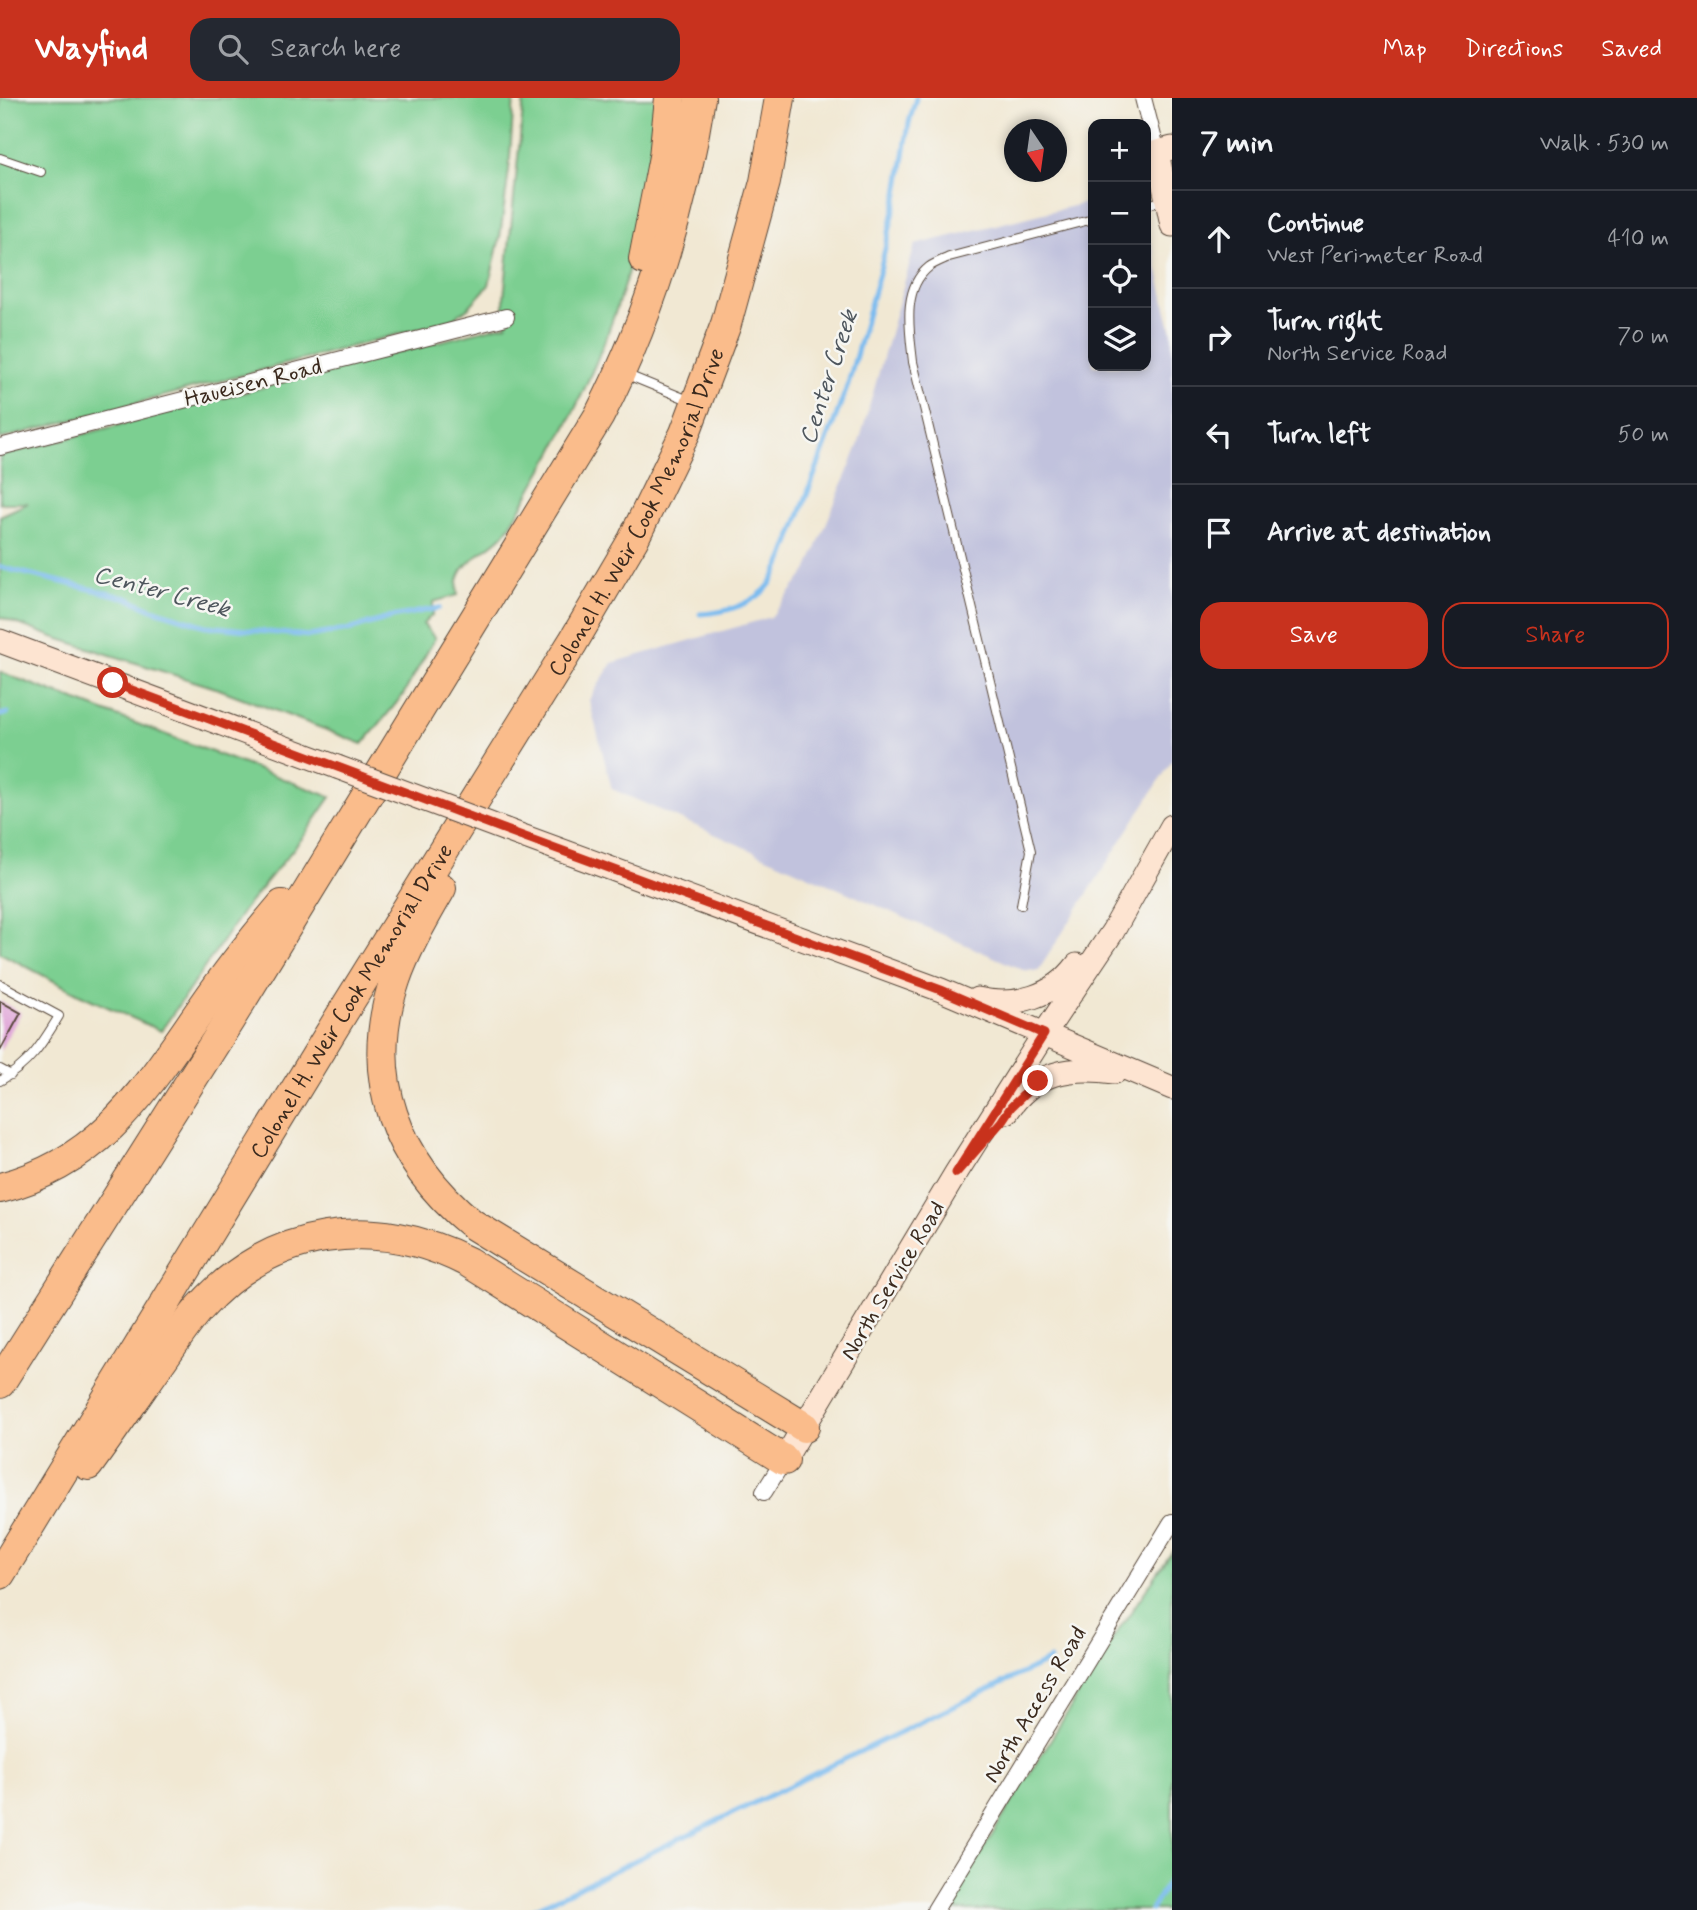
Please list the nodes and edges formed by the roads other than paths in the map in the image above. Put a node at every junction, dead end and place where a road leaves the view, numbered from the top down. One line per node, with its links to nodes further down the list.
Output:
1 (670, 98): 15 (highway)
2 (700, 98): 12 (highway)
3 (780, 98): 13 (highway, Colonel H. Weir Cook Memorial Drive)
4 (1143, 98): 5 (street)
5 (1164, 150): 8 (street)
6 (0, 158): 7 (lane)
7 (41, 172)
8 (1156, 203): 10 (street)
9 (1088, 220): 21 (lane)
10 (1172, 225)
11 (506, 317): 14 (street, Haueisen Road)
12 (620, 372): 13 (lane); 15 (highway)
13 (697, 404): 17 (highway, Colonel H. Weir Cook Memorial Drive)
14 (0, 447)
15 (517, 551): 18 (highway)
16 (0, 641): 23 (street, bridge)
17 (573, 642): 33 (highway); 37 (highway, Colonel H. Weir Cook Memorial Drive)
18 (348, 824): 31 (highway); 32 (highway)
19 (1172, 826): 20 (street)
20 (1158, 851): 23 (street); 24 (street, North Service Road)
21 (1021, 905)
22 (0, 984): 26 (lane)
23 (941, 990): 24 (street)
24 (1044, 1034): 27 (street); 30 (street, North Service Road)
25 (0, 1069): 26 (lane)
26 (11, 1075): 28 (lane)
27 (1141, 1076): 29 (street); 30 (street)
28 (0, 1081)
29 (1172, 1088)
30 (956, 1173): 33 (street, North Service Road)
31 (0, 1188)
32 (0, 1383)
33 (804, 1427): 34 (street, North Service Road)
34 (784, 1460): 35 (street, North Service Road); 37 (highway)
35 (764, 1492)
36 (1172, 1522): 38 (street, North Access Road)
37 (0, 1577)
38 (935, 1910)

